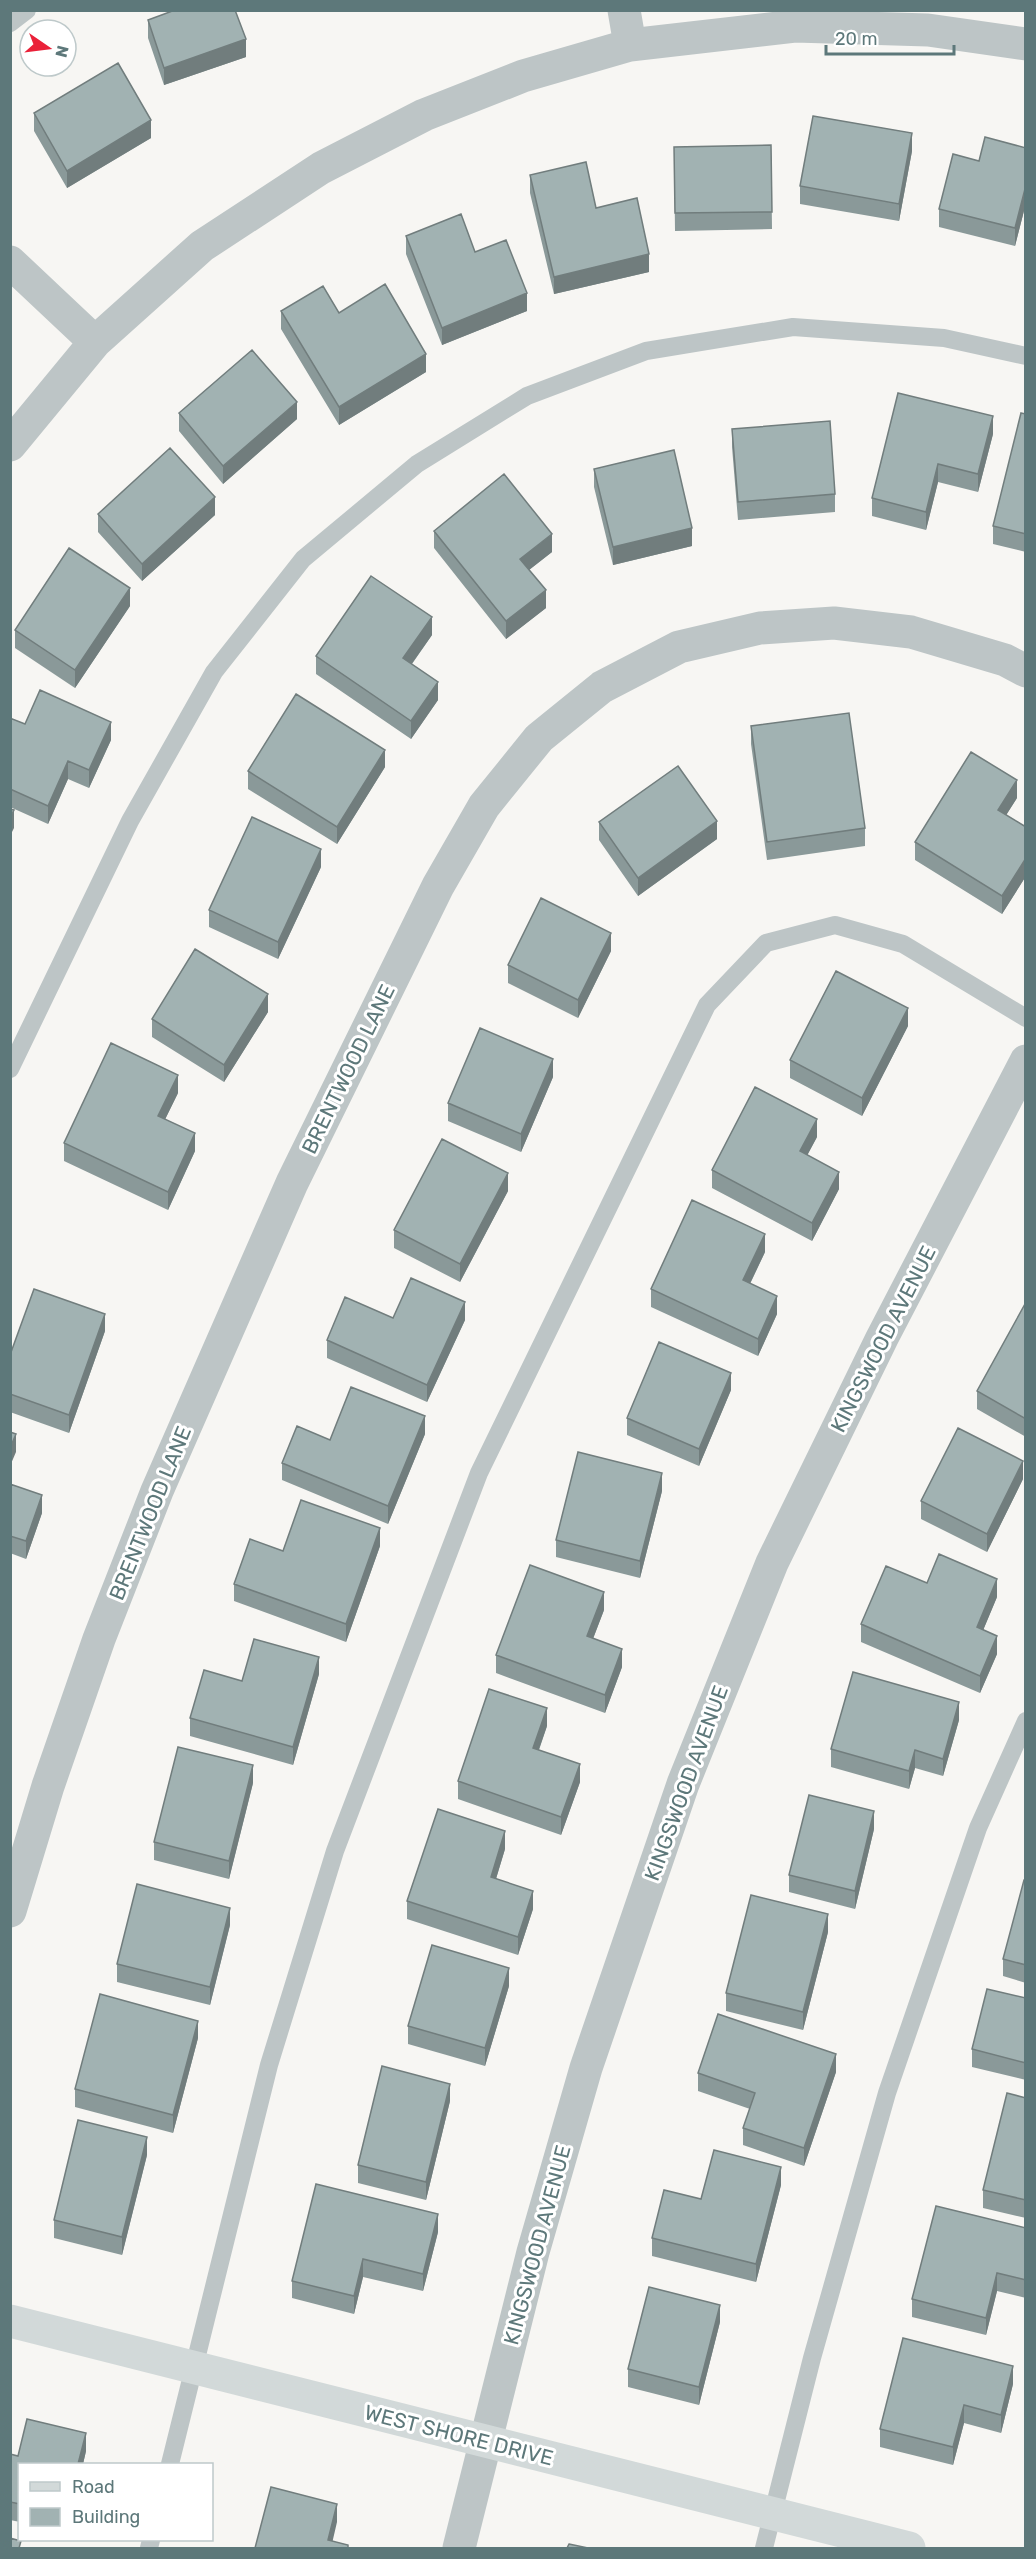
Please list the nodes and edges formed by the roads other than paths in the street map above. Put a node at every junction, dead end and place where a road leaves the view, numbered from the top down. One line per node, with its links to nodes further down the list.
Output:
1 (27, 10): 3 (lane)
2 (624, 10): 5 (street)
3 (10, 23)
4 (1026, 44): 5 (street)
5 (630, 45): 7 (street)
6 (10, 262): 7 (street)
7 (95, 342): 9 (street)
8 (1026, 356): 13 (lane)
9 (10, 445)
10 (1026, 671): 15 (street, BRENTWOOD LANE)
11 (1026, 1018): 17 (lane)
12 (1026, 1061): 18 (street, KINGSWOOD AVENUE)
13 (10, 1069)
14 (1026, 1721): 20 (lane)
15 (10, 1911)
16 (10, 2320): 17 (street, WEST SHORE DRIVE)
17 (194, 2368): 18 (street, WEST SHORE DRIVE); 19 (lane)
18 (486, 2442): 20 (street, WEST SHORE DRIVE); 21 (street, KINGSWOOD AVENUE)
19 (170, 2463)
20 (773, 2514): 22 (lane); 23 (street, WEST SHORE DRIVE)
21 (459, 2548)
22 (764, 2548)
23 (909, 2548)

